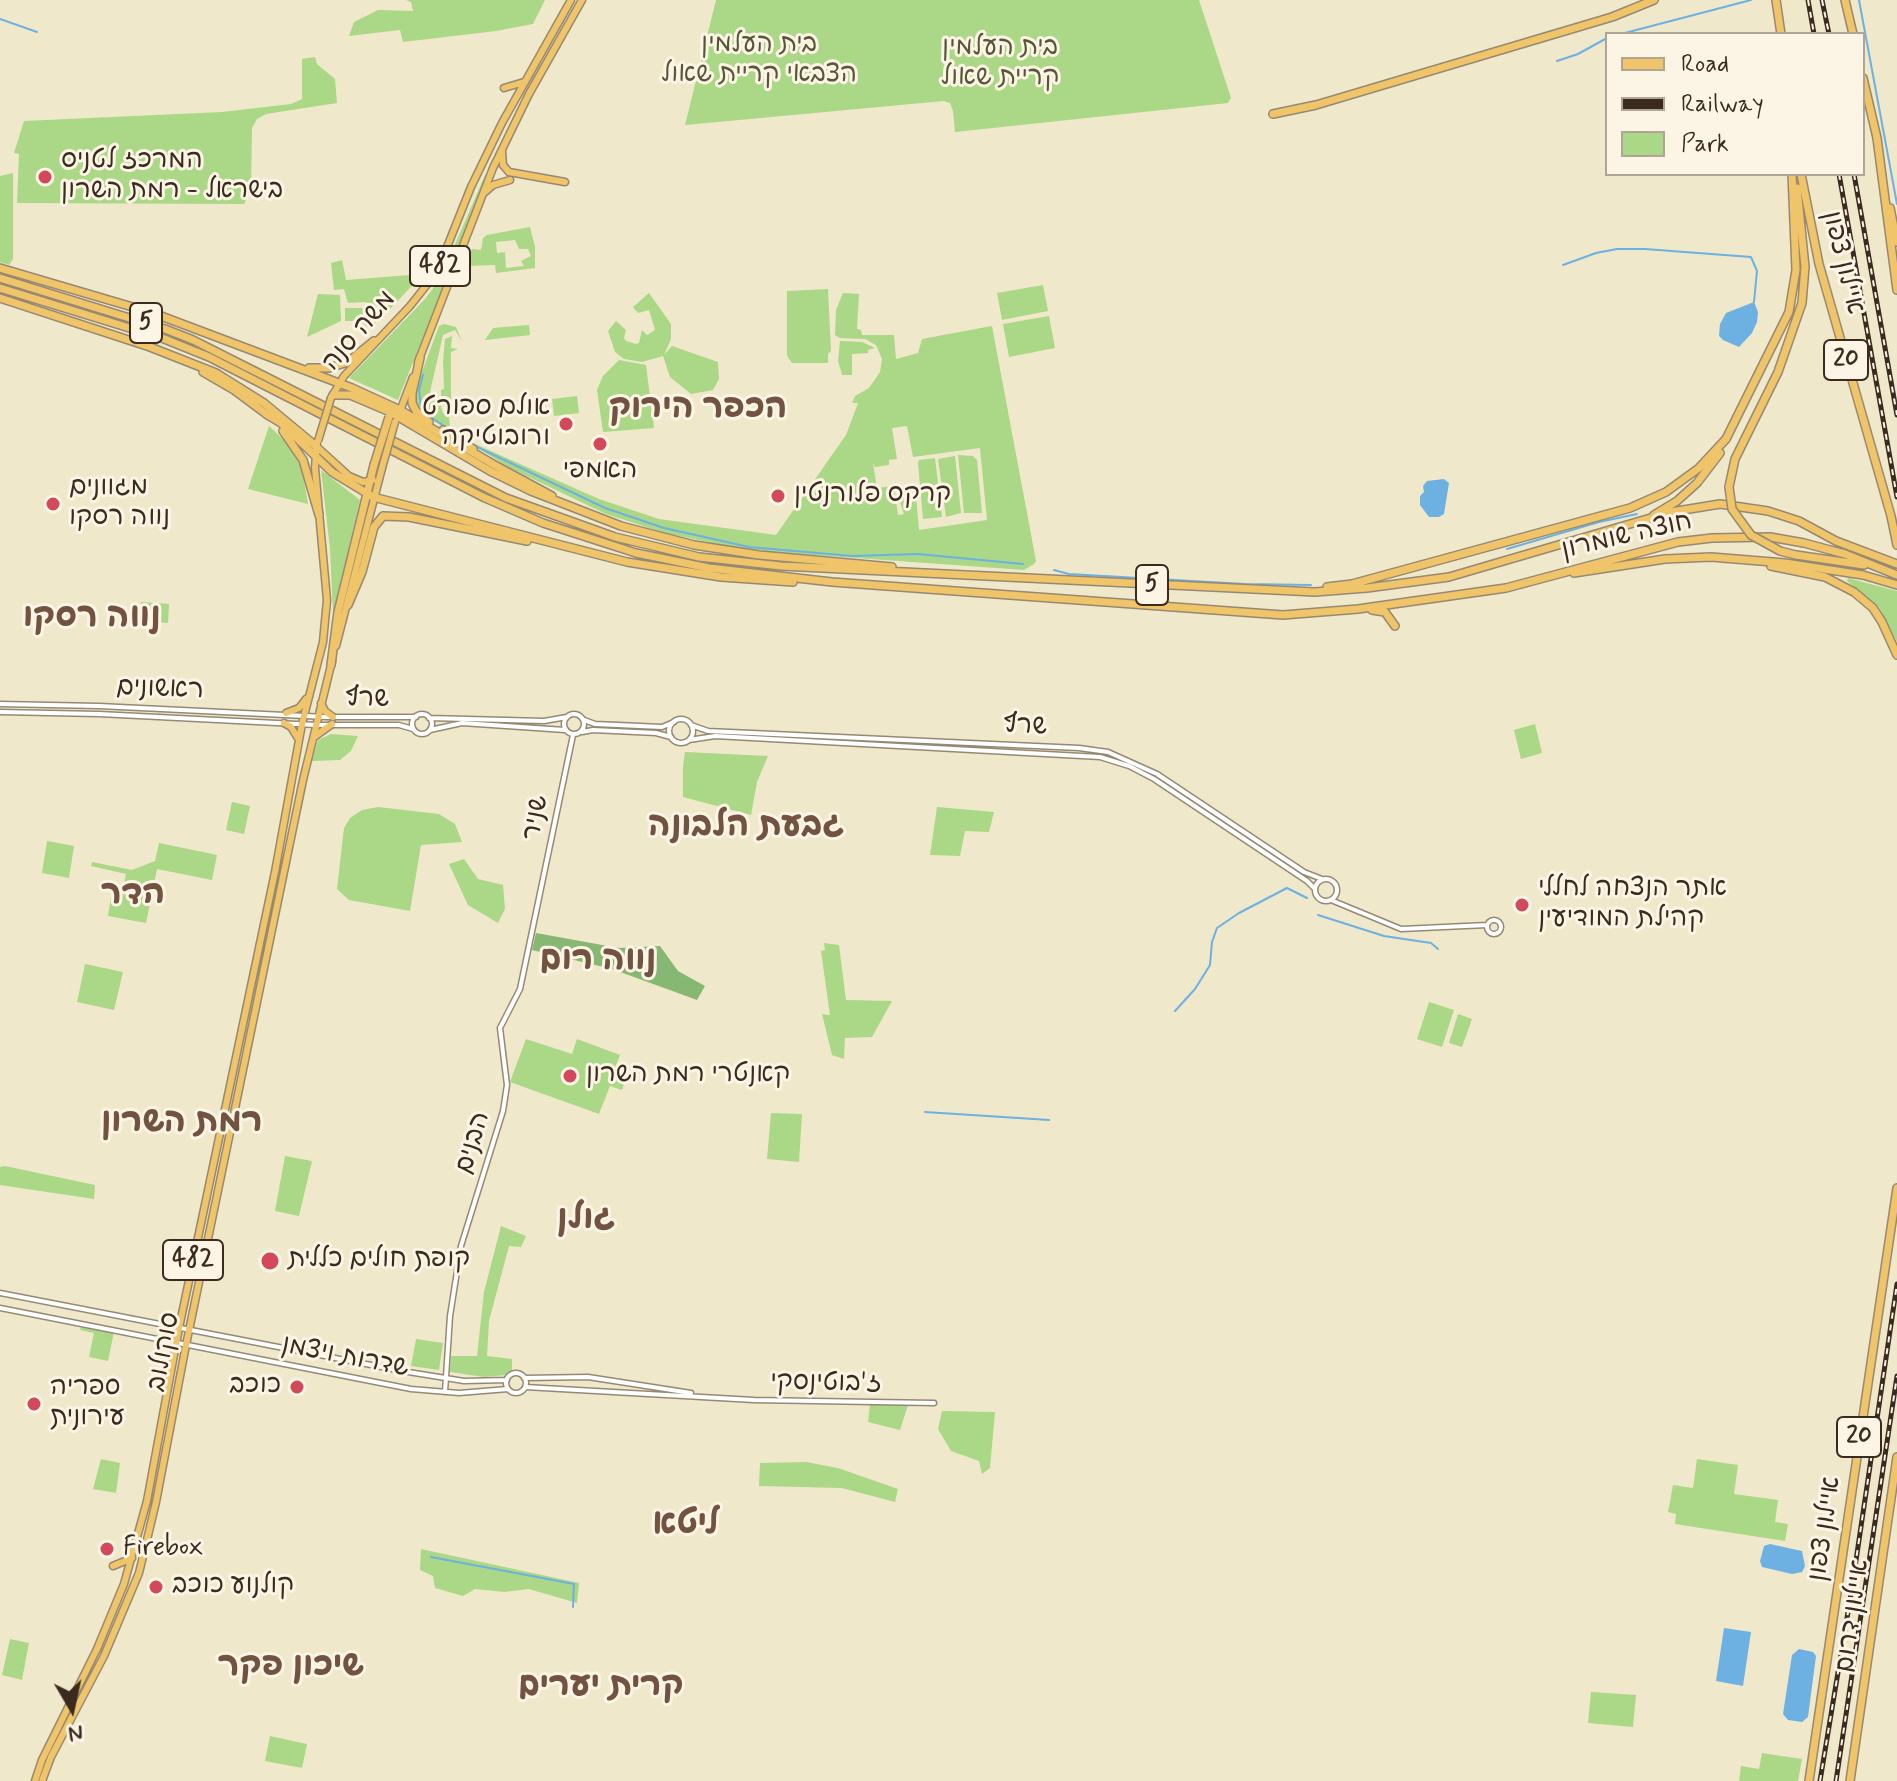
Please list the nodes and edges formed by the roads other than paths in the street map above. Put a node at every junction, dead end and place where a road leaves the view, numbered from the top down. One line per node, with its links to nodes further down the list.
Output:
1 (571, 0): 8 (main road, משה סנה / 482)
2 (582, 0): 13 (main road, משה סנה / 482)
3 (1654, 0): 11 (highway)
4 (1775, 0): 6 (highway)
5 (1845, 0): 7 (highway)
6 (1780, 32)
7 (1853, 32)
8 (524, 82): 10 (main road); 26 (main road, משה סנה / 482)
9 (1865, 87): 12 (highway)
10 (504, 88)
11 (1273, 114)
12 (1877, 138): 20 (highway); 24 (highway)
13 (502, 149): 18 (main road); 19 (main road, משה סנה / 482)
14 (1796, 176): 32 (highway)
15 (1796, 176): 47 (highway, bridge)
16 (1797, 176): 44 (highway, איילון צפון / 20)
17 (510, 180): 19 (main road)
18 (565, 182)
19 (483, 194): 28 (main road, משה סנה / 482)
20 (1897, 242)
21 (0, 268): 29 (highway)
22 (0, 278): 49 (highway, 5)
23 (0, 288): 50 (highway, 5)
24 (1897, 290)
25 (0, 298): 27 (highway)
26 (374, 341): 29 (highway); 30 (main road, משה סנה / 482)
27 (150, 347): 33 (highway); 35 (highway)
28 (420, 358): 34 (main road, משה סנה / 482); 36 (highway)
29 (297, 367): 30 (highway)
30 (339, 383): 31 (main road, משה סנה / 482); 34 (highway)
31 (332, 396): 34 (highway); 35 (main road, משה סנה / 482, bridge)
32 (1741, 412): 42 (highway); 53 (highway)
33 (266, 414): 35 (highway); 41 (highway)
34 (394, 416): 36 (highway); 37 (highway, bridge); 40 (highway)
35 (317, 448): 38 (main road); 39 (highway); 41 (main road, משה סנה / 482)
36 (493, 464): 40 (highway)
37 (379, 469): 38 (highway); 39 (main road, 482)
38 (369, 482): 39 (highway)
39 (369, 495): 43 (highway); 55 (main road, 482); 58 (highway)
40 (578, 511): 49 (highway)
41 (319, 515): 59 (main road, משה סנה / 482)
42 (1644, 521): 46 (highway, 5); 53 (highway, 5)
43 (553, 545): 50 (highway); 55 (highway)
44 (1897, 545)
45 (1741, 559): 51 (highway); 52 (highway); 57 (highway)
46 (1897, 564)
47 (1879, 568): 48 (highway, חוצה שומרון / 5); 52 (highway, חוצה שומרון / 5)
48 (1897, 575)
49 (1006, 578): 53 (highway, 5)
50 (832, 582): 56 (highway, 5)
51 (1897, 585)
52 (1506, 588): 54 (highway, חוצה שומרון / 5)
53 (1268, 591)
54 (1412, 602): 56 (highway, 5); 56 (highway)
55 (348, 605): 58 (main road, 482)
56 (1358, 609)
57 (1897, 655)
58 (331, 665): 60 (main road, 482)
59 (308, 696): 63 (main road); 64 (main road, משה סנה / 482)
60 (321, 703): 65 (main road, 482); 69 (main road)
61 (0, 704): 63 (street, ראשונים)
62 (0, 712): 72 (street, ראשונים)
63 (286, 713): 64 (street, ראשונים)
64 (304, 715): 65 (street, ראשונים); 73 (main road, משה סנה / 482)
65 (318, 716): 69 (street, שרף); 74 (main road, 482)
66 (416, 717): 68 (street); 69 (street, שרף); 76 (street)
67 (567, 717): 68 (street); 70 (street); 78 (street)
68 (429, 718): 77 (street)
69 (332, 720): 74 (street, שרף); 76 (street, שרף); 83 (main road)
70 (584, 720): 71 (street); 79 (street)
71 (674, 722): 75 (street); 81 (street)
72 (284, 723): 73 (street, ראשונים); 82 (main road)
73 (302, 724): 74 (street, ראשונים); 82 (main road, סוקולוב / 482)
74 (316, 725): 83 (main road, סוקולוב / 482)
75 (691, 725): 84 (street); 85 (street, שרף)
76 (413, 729): 77 (street)
77 (430, 730): 78 (street)
78 (565, 730): 80 (street)
79 (582, 732): 80 (street); 81 (street)
80 (573, 735): 89 (street, שניר)
81 (671, 737): 84 (street)
82 (299, 740): 96 (main road, סוקולוב / 482)
83 (312, 740): 95 (main road, סוקולוב / 482)
84 (689, 740): 86 (street, שרף)
85 (1322, 879): 86 (street); 87 (street)
86 (1315, 889): 88 (street)
87 (1338, 891): 88 (street); 90 (street)
88 (1331, 900): 90 (street)
89 (538, 908): 100 (street, הבנים)
90 (1348, 908): 91 (street)
91 (1487, 925)
92 (1897, 1188): 112 (highway, איילון צפון / 20)
93 (0, 1293): 96 (street)
94 (0, 1308): 98 (street, שדרות ויצמן)
95 (190, 1326): 96 (street); 97 (main road); 99 (main road, סוקולוב / 482)
96 (179, 1328): 98 (main road, סוקולוב / 482)
97 (199, 1332): 100 (street, שדרות ויצמן)
98 (176, 1343): 99 (street, שדרות ויצמן); 109 (main road, סוקולוב / 482)
99 (186, 1345): 105 (street, שדרות ויצמן); 111 (main road, סוקולוב / 482)
100 (445, 1377): 102 (street, שדרות ויצמן); 105 (street, הבנים)
101 (524, 1378): 102 (street); 103 (street); 106 (street, ז'בוטינסקי)
102 (507, 1380): 104 (street)
103 (525, 1387): 104 (street); 106 (street, ז'בוטינסקי)
104 (508, 1389): 105 (street, שדרות ויצמן)
105 (445, 1392)
106 (718, 1397): 107 (street, ז'בוטינסקי)
107 (934, 1403)
108 (1897, 1457): 113 (highway, איילון דרום / 20)
109 (132, 1558): 110 (main road); 111 (main road, סוקולוב / 482)
110 (113, 1566)
111 (38, 1780)
112 (1809, 1781)
113 (1850, 1781)

